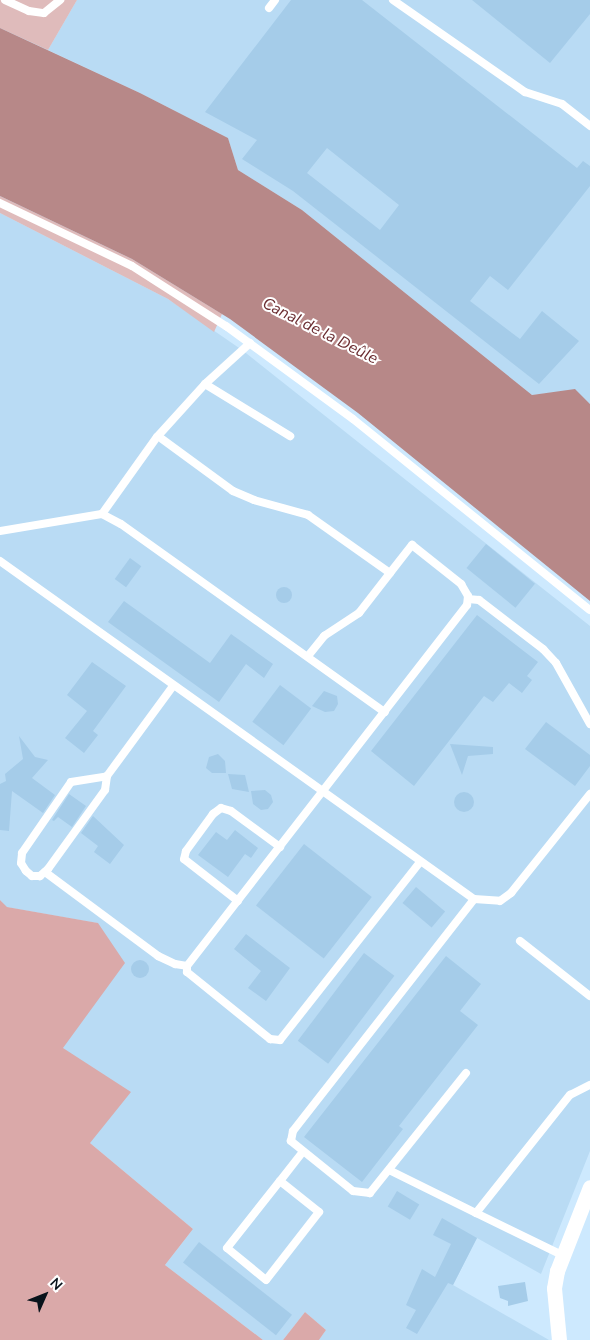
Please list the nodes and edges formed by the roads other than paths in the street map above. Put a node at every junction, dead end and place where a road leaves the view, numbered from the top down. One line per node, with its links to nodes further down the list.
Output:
1 (5, 0): 4 (lane)
2 (275, 0): 5 (lane)
3 (393, 0): 6 (lane)
4 (59, 2)
5 (269, 8)
6 (590, 126)
7 (0, 203): 8 (lane)
8 (250, 343): 9 (lane); 17 (lane)
9 (205, 384): 10 (lane); 12 (lane)
10 (290, 436)
11 (162, 439): 15 (lane)
12 (102, 514): 13 (lane); 18 (lane)
13 (0, 531)
14 (0, 561): 19 (lane)
15 (390, 573): 16 (lane); 18 (lane)
16 (468, 599): 20 (lane); 21 (lane)
17 (590, 610)
18 (308, 656): 20 (lane)
19 (173, 686): 22 (lane); 23 (lane)
20 (385, 712): 23 (lane)
21 (590, 724)
22 (107, 776): 27 (lane); 27 (lane)
23 (322, 793): 25 (lane); 26 (lane)
24 (590, 794): 28 (lane)
25 (280, 847): 29 (lane); 29 (lane)
26 (420, 862): 28 (lane); 31 (lane)
27 (45, 872): 31 (lane)
28 (474, 899): 35 (lane)
29 (238, 901): 31 (lane)
30 (520, 941): 32 (lane)
31 (187, 966)
32 (590, 996)
33 (466, 1072): 36 (lane)
34 (590, 1085): 39 (lane)
35 (302, 1152): 36 (lane); 37 (lane)
36 (389, 1170): 39 (lane)
37 (280, 1181): 37 (lane)
38 (590, 1187): 40 (street)
39 (476, 1212): 40 (lane)
40 (562, 1255): 41 (street)
41 (559, 1340)

